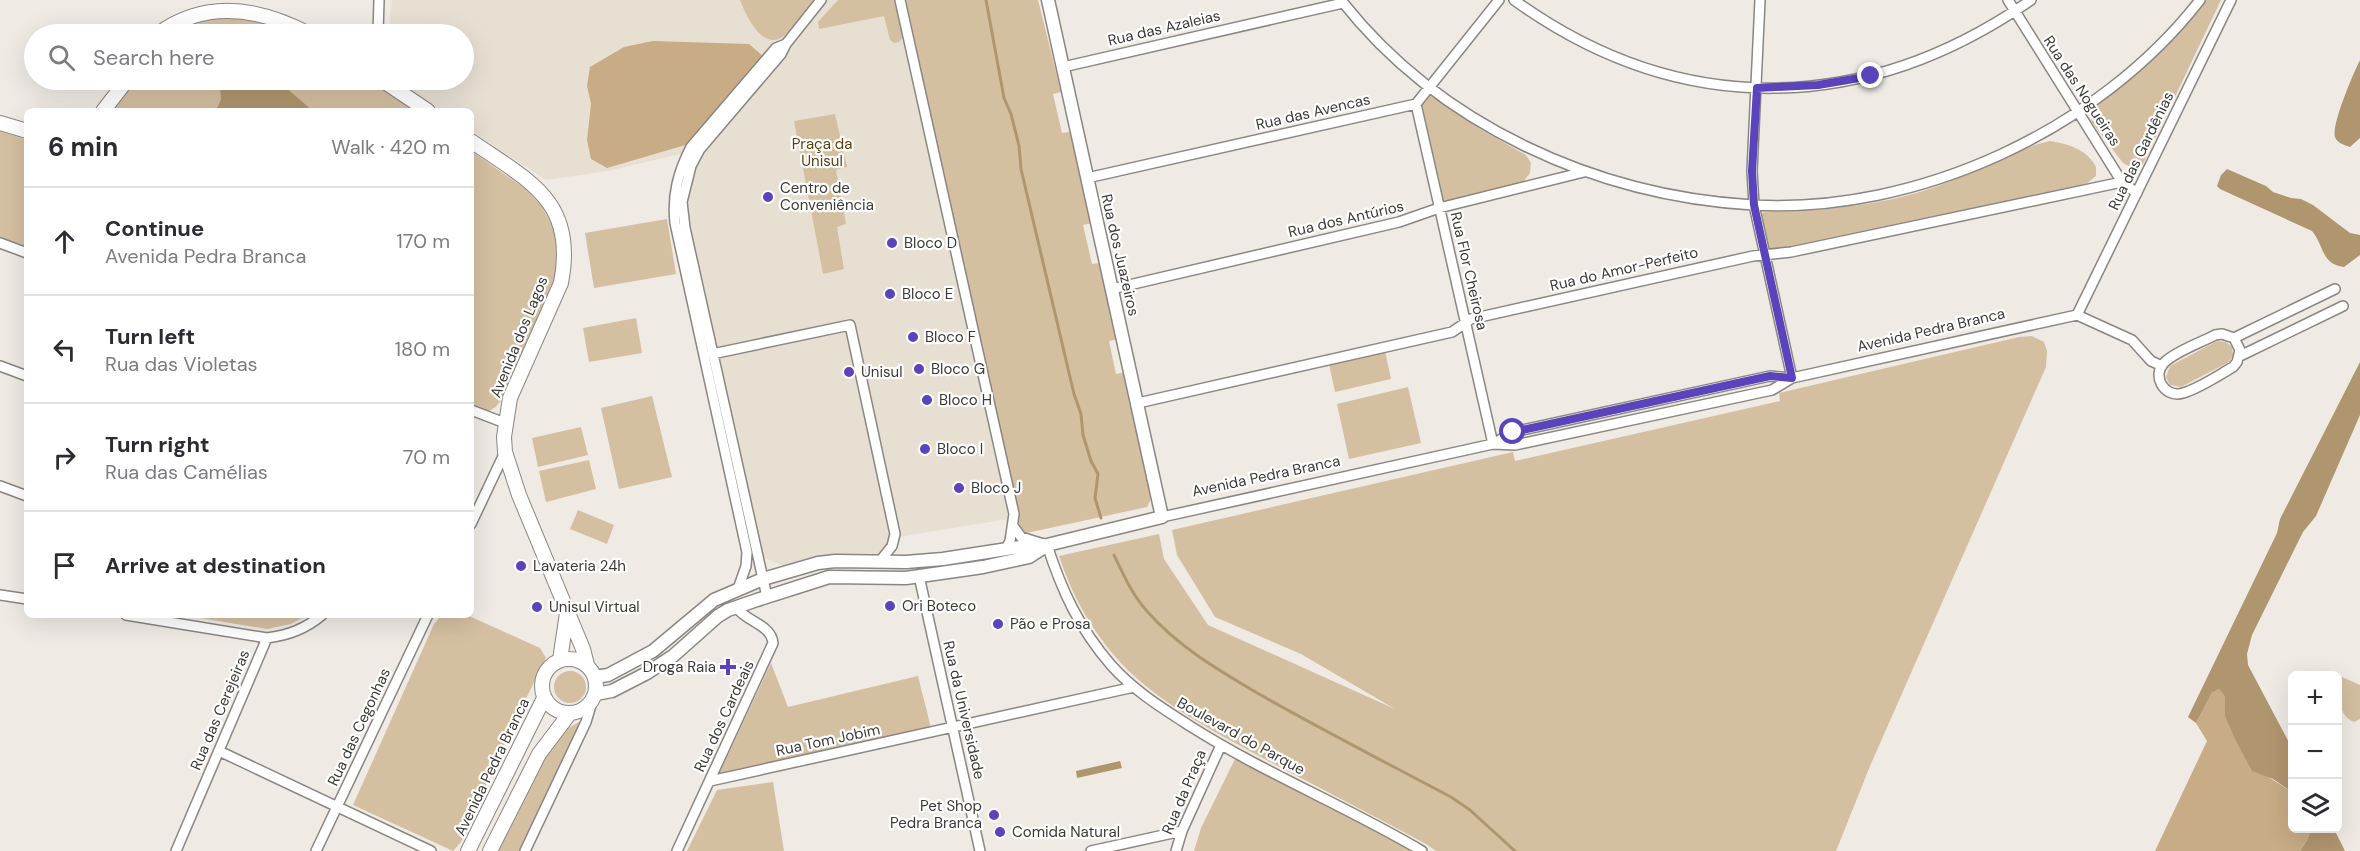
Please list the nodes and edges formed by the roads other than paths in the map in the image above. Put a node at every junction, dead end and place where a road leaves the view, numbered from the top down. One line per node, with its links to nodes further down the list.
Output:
1 (379, 0): 16 (street)
2 (900, 0): 60 (street)
3 (1048, 0): 18 (street, Rua dos Juazeiros)
4 (1500, 0): 19 (street)
5 (1514, 0): 20 (street)
6 (1760, 0): 20 (street)
7 (2008, 0): 13 (street, Rua das Nogueiras)
8 (2031, 0): 13 (street)
9 (2200, 0): 26 (street)
10 (2231, 0): 33 (street, Rua das Gardênias)
11 (824, 1): 17 (street)
12 (1342, 1): 18 (street, Rua das Azaleias); 19 (street)
13 (2014, 12): 20 (street); 26 (street, Rua das Nogueiras)
14 (169, 24): 15 (main road)
15 (288, 24)
16 (378, 24)
17 (786, 44): 45 (street); 66 (street)
18 (1063, 66): 31 (street, Rua dos Juazeiros)
19 (1429, 86): 23 (street); 30 (street)
20 (1757, 88): 34 (street)
21 (119, 90): 24 (main road)
22 (397, 90): 25 (main road)
23 (1416, 104): 31 (street, Rua das Avencas); 35 (street, Rua Flor Cheirosa)
24 (105, 108)
25 (424, 108)
26 (2077, 112): 32 (street, Rua das Nogueiras); 34 (street)
27 (0, 123): 28 (main road)
28 (24, 130)
29 (474, 143): 53 (main road, Avenida dos Lagos)
30 (1586, 172): 34 (street); 35 (street, Rua dos Antúrios)
31 (1088, 178): 39 (street, Rua dos Juazeiros)
32 (2122, 182): 33 (street, Rua das Nogueiras); 38 (street, Rua do Amor-Perfeito)
33 (2137, 193): 42 (street, Rua das Gardênias)
34 (1754, 205): 38 (street)
35 (1439, 208): 39 (street, Rua dos Antúrios); 43 (street, Rua Flor Cheirosa)
36 (0, 243): 37 (street)
37 (24, 252)
38 (1764, 254): 43 (street, Rua do Amor-Perfeito); 50 (street)
39 (1112, 289): 51 (street, Rua dos Juazeiros)
40 (2334, 289): 44 (street)
41 (2343, 306): 46 (street)
42 (2077, 315): 48 (street); 50 (street, Avenida Pedra Branca)
43 (1465, 322): 51 (street, Rua do Amor-Perfeito); 54 (street, Rua Flor Cheirosa)
44 (2234, 338): 46 (street); 48 (street)
45 (712, 354): 63 (street); 65 (street)
46 (2240, 356): 48 (street)
47 (0, 366): 49 (street)
48 (2162, 366)
49 (24, 375)
50 (1792, 378): 54 (street, Avenida Pedra Branca); 54 (street, Avenida Pedra Branca)
51 (1138, 403): 58 (street, Rua dos Juazeiros)
52 (474, 411): 53 (street)
53 (505, 423): 55 (main road, Avenida dos Lagos)
54 (1493, 444): 58 (street, Avenida Pedra Branca)
55 (505, 452): 59 (street); 71 (main road, Avenida dos Lagos)
56 (0, 486): 57 (street)
57 (24, 495)
58 (1162, 517): 61 (street, Avenida Pedra Branca)
59 (474, 518)
60 (1013, 526): 61 (street); 62 (street)
61 (1047, 545): 62 (street, Avenida Pedra Branca); 64 (street, Avenida Pedra Branca); 79 (street, Boulevard do Parque)
62 (1006, 549): 63 (street, Avenida Pedra Branca)
63 (880, 561): 65 (street, Avenida Pedra Branca)
64 (919, 576): 68 (street, Avenida Pedra Branca); 83 (street, Rua da Universidade)
65 (763, 579): 66 (street, Avenida Pedra Branca); 68 (street)
66 (738, 590): 78 (street, Avenida Pedra Branca)
67 (0, 595): 69 (street)
68 (767, 597): 70 (street, Avenida Pedra Branca)
69 (24, 599)
70 (736, 607): 81 (street, Avenida Pedra Branca); 86 (street, Rua dos Cardeais)
71 (567, 613): 76 (main road); 77 (main road, Avenida dos Lagos)
72 (144, 618): 75 (street)
73 (317, 618): 75 (street, Rua das Cerejeiras)
74 (427, 618): 87 (street, Rua das Cegonhas)
75 (267, 638): 85 (street, Rua das Cerejeiras)
76 (560, 660): 77 (main road); 80 (main road)
77 (587, 665): 78 (main road)
78 (595, 677): 81 (main road)
79 (1134, 687): 83 (street, Rua Tom Jobim); 84 (street, Boulevard do Parque)
80 (544, 698): 82 (main road); 92 (main road, Avenida Pedra Branca)
81 (594, 698): 82 (main road); 94 (street)
82 (570, 713): 93 (main road)
83 (952, 729): 86 (street, Rua Tom Jobim); 96 (street, Rua da Universidade)
84 (1221, 745): 88 (street, Rua da Praça); 99 (street, Boulevard do Parque)
85 (219, 751): 87 (street); 89 (street, Rua das Cerejeiras)
86 (710, 781): 95 (street, Rua dos Cardeais)
87 (337, 807): 90 (street, Rua das Cegonhas); 91 (street)
88 (1182, 831): 97 (street); 98 (street, Rua da Praça)
89 (176, 851)
90 (316, 851)
91 (431, 851)
92 (468, 851)
93 (490, 851)
94 (525, 851)
95 (677, 851)
96 (980, 851)
97 (1091, 851)
98 (1176, 851)
99 (1422, 851)

